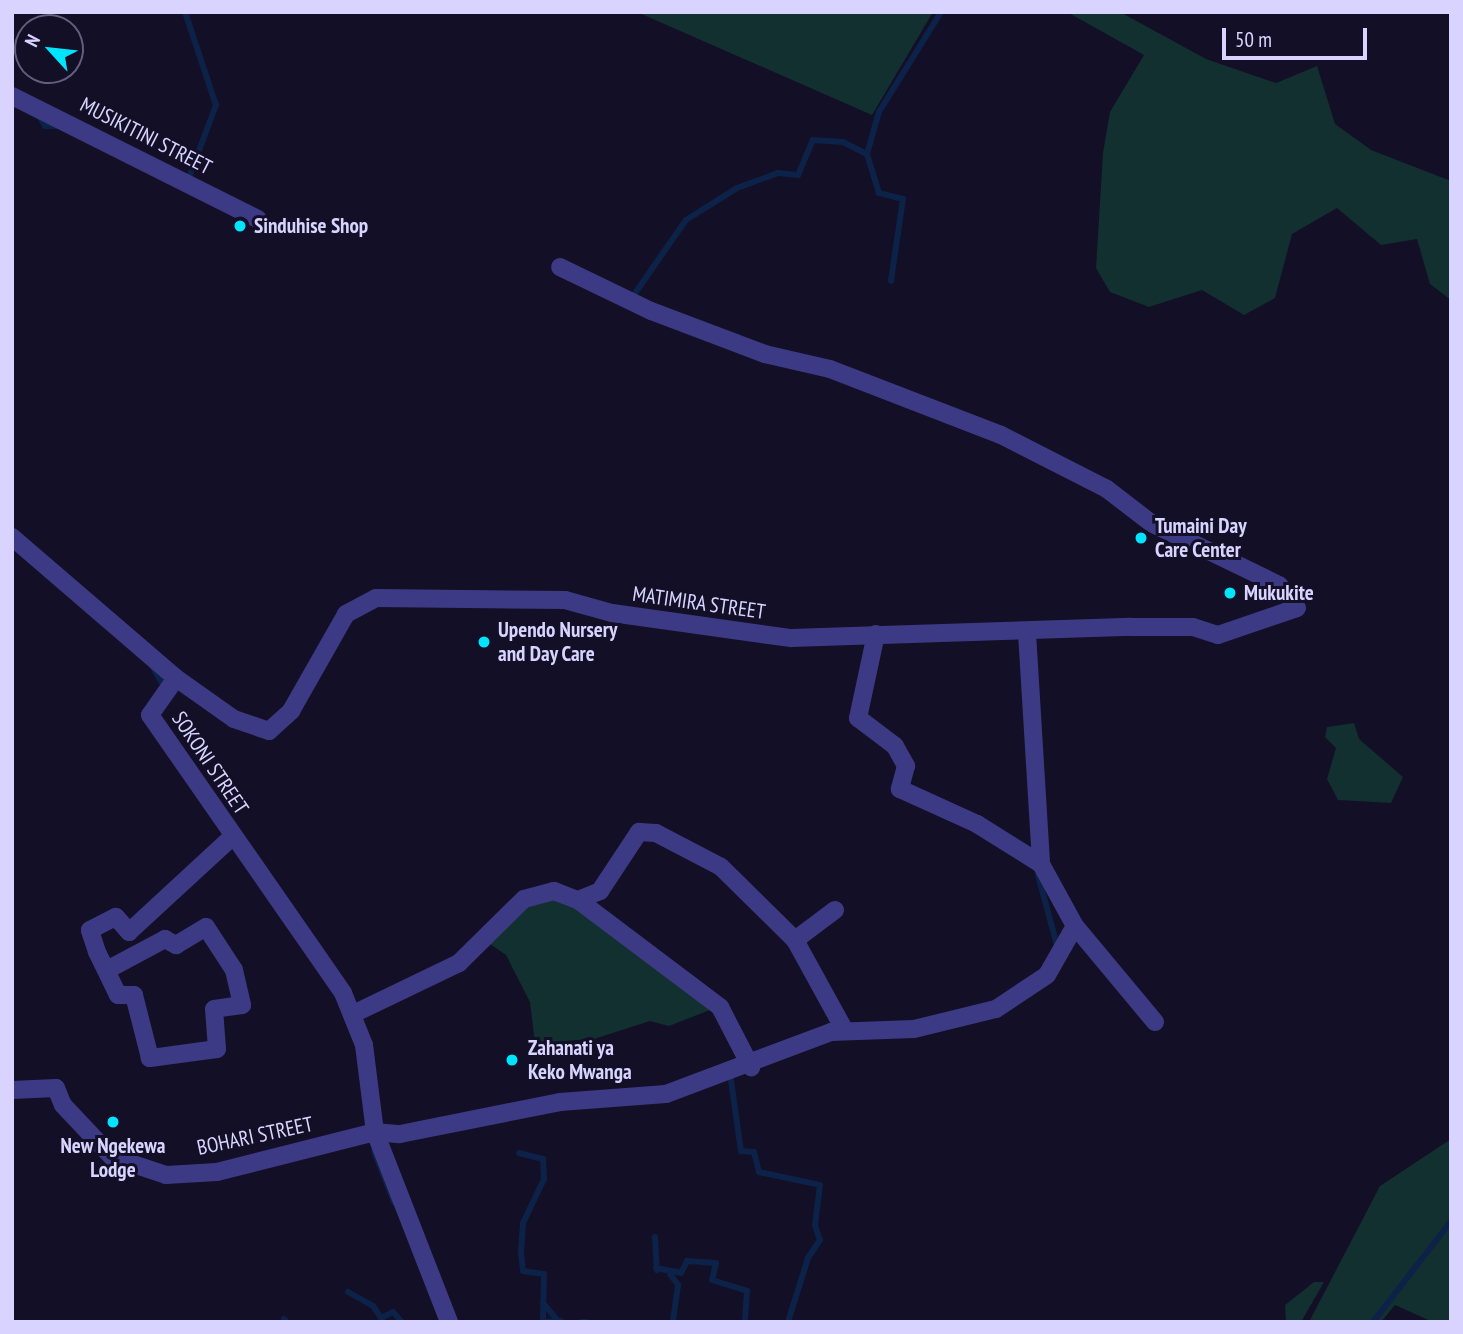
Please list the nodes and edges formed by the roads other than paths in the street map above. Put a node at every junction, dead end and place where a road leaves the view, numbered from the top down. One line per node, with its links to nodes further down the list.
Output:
1 (12, 96): 2 (street, MUSIKITINI STREET)
2 (258, 219)
3 (560, 267): 6 (street, MATIMIRA STREET)
4 (12, 537): 7 (street, SOKONI STREET)
5 (876, 634): 6 (street, MATIMIRA STREET); 7 (street, MATIMIRA STREET); 9 (street)
6 (1027, 634): 9 (street)
7 (176, 678): 8 (street, SOKONI STREET)
8 (232, 837): 14 (street); 15 (street, SOKONI STREET)
9 (1041, 864): 12 (street)
10 (578, 900): 13 (street); 15 (street); 18 (street)
11 (835, 910): 13 (street)
12 (1075, 926): 16 (street); 17 (street)
13 (795, 940): 17 (street)
14 (107, 970): 14 (street)
15 (354, 1016): 20 (street, SOKONI STREET)
16 (1155, 1021)
17 (844, 1029): 18 (street)
18 (751, 1067): 20 (street)
19 (12, 1090): 20 (street, BOHARI STREET)
20 (375, 1132): 21 (street, SOKONI STREET)
21 (449, 1322)

